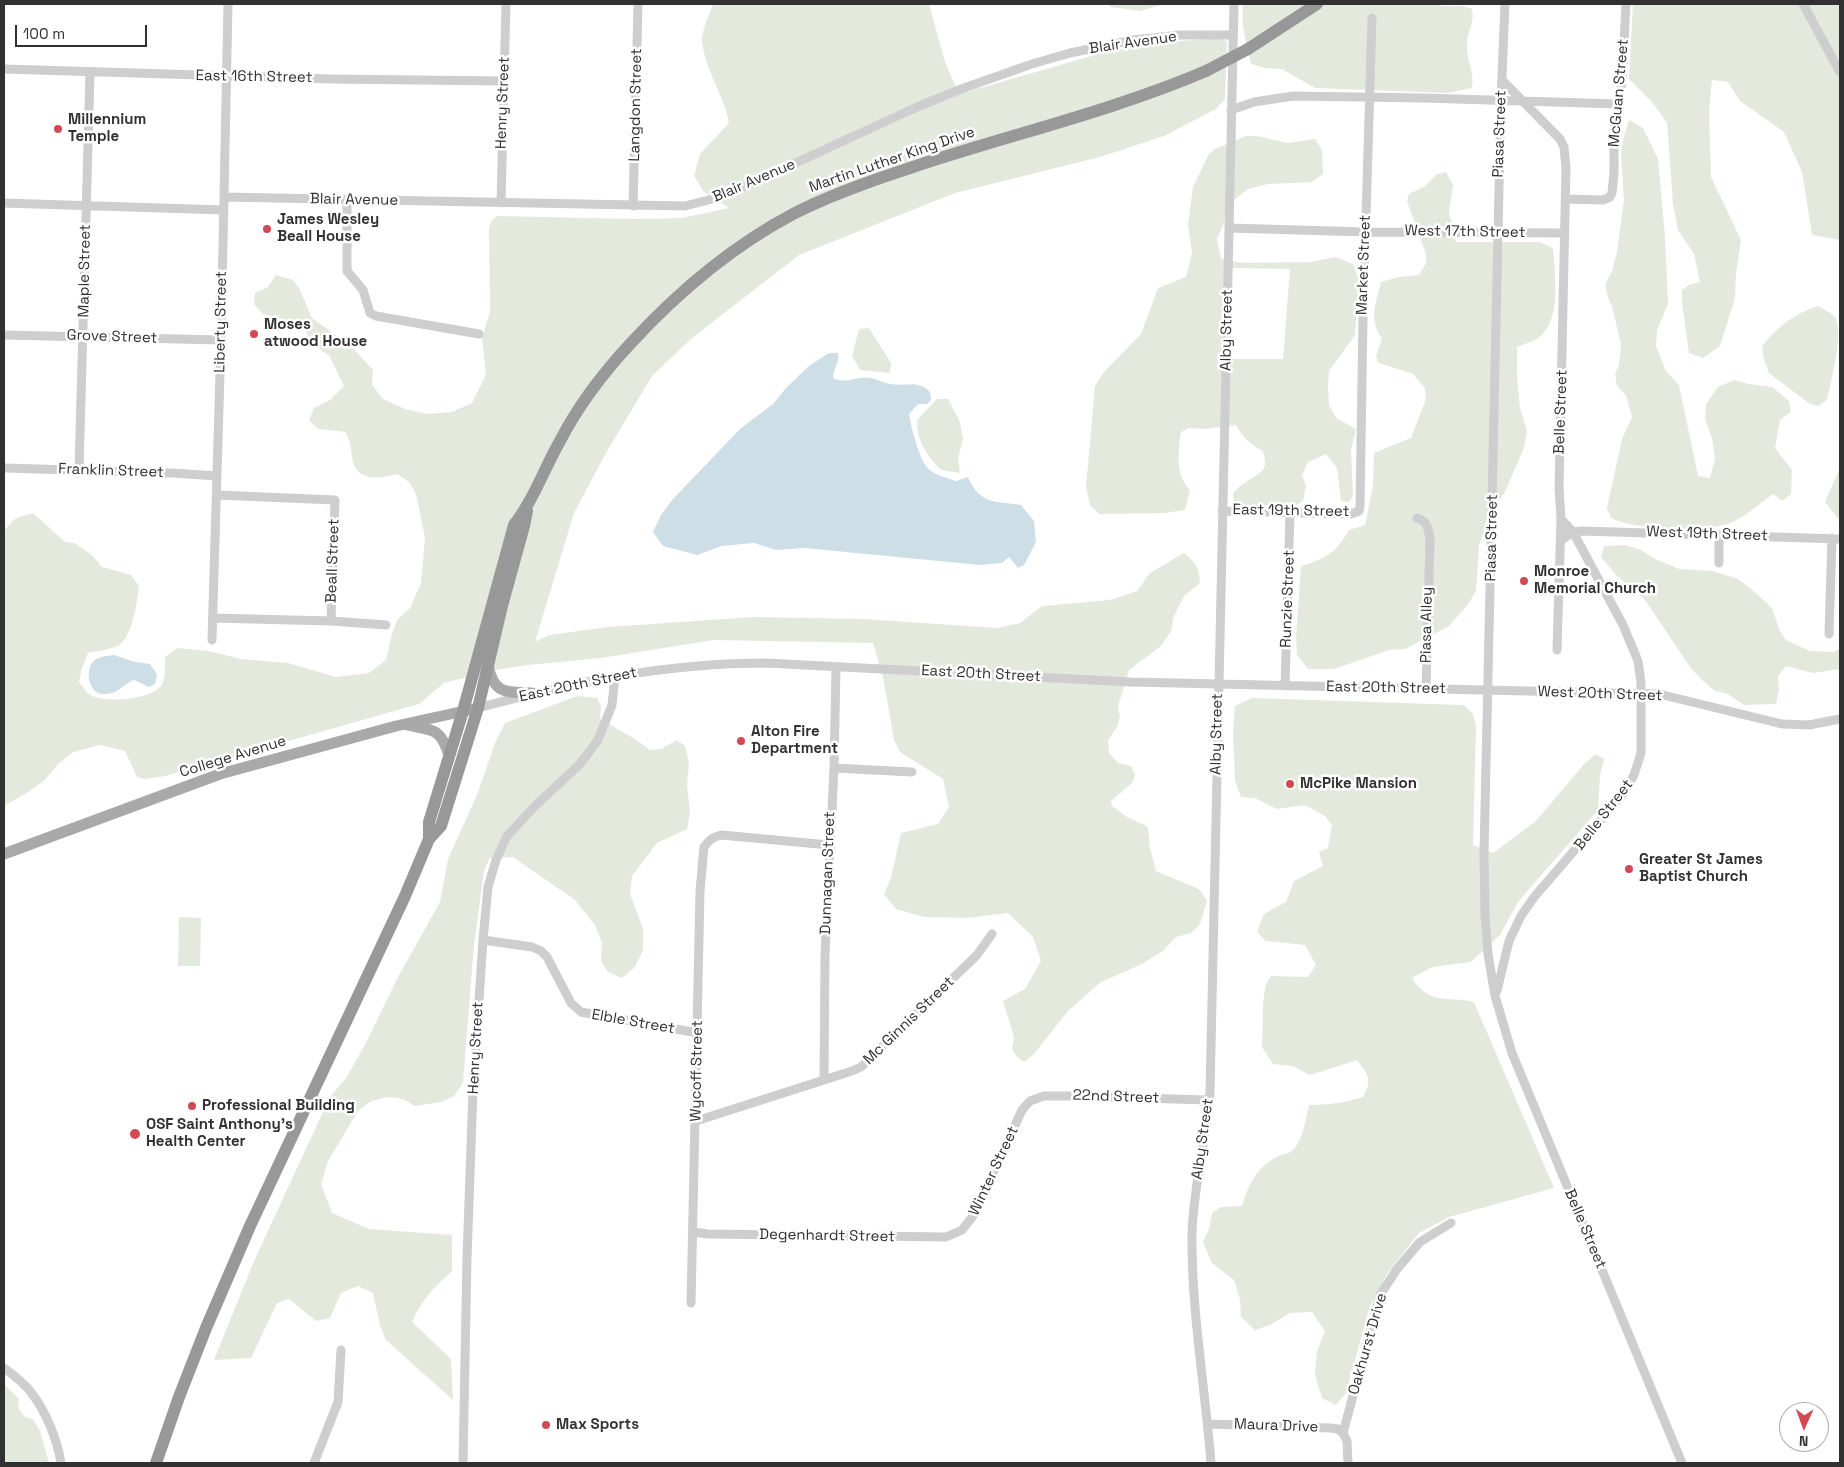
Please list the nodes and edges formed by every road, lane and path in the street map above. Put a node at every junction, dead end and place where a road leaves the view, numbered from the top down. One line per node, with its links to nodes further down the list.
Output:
1 (220, 4): 2 (street)
2 (228, 4): 15 (street, Liberty Street)
3 (506, 4): 17 (street, Henry Street)
4 (638, 4): 29 (street, Langdon Street)
5 (1234, 4): 11 (street, Alby Street)
6 (1317, 4): 43 (highway, Martin Luther King Drive, bridge)
7 (1505, 4): 16 (street)
8 (1626, 4): 21 (street, McGuan Street)
9 (1803, 4): 14 (street)
10 (1372, 18): 18 (street, Market Street)
11 (1232, 35): 22 (street, Alby Street); 29 (street, Blair Avenue)
12 (4, 69): 13 (street, East 16th Street)
13 (90, 72): 15 (street, East 16th Street); 28 (street, Maple Street)
14 (1840, 72)
15 (226, 76): 17 (street, East 16th Street); 23 (street, Liberty Street)
16 (1502, 80): 19 (street, Piasa Street); 20 (street, Belle Street)
17 (504, 81): 27 (street, Henry Street)
18 (1368, 97): 19 (street); 22 (street); 32 (street, Market Street)
19 (1501, 100): 20 (street); 33 (street, Piasa Street)
20 (1522, 100): 21 (street); 25 (street, Belle Street)
21 (1619, 104): 25 (street, McGuan Street)
22 (1231, 110): 31 (street, Alby Street)
23 (224, 197): 24 (street, Blair Avenue); 30 (street, Liberty Street)
24 (347, 200): 27 (street, Blair Avenue); 35 (street)
25 (1566, 200): 34 (street, Belle Street)
26 (4, 203): 28 (street)
27 (501, 203): 29 (street, Blair Avenue)
28 (86, 205): 30 (street); 37 (street, Maple Street)
29 (633, 206)
30 (224, 210): 38 (street, Liberty Street)
31 (1229, 228): 32 (street, West 17th Street); 44 (street, Alby Street)
32 (1366, 232): 33 (street, West 17th Street); 46 (street, Market Street)
33 (1498, 233): 34 (street, West 17th Street); 66 (street, Piasa Street)
34 (1564, 233): 48 (street, Belle Street)
35 (479, 334)
36 (4, 335): 37 (street, Grove Street)
37 (83, 336): 38 (street, Grove Street); 40 (street, Maple Street)
38 (221, 340): 41 (street, Liberty Street)
39 (4, 468): 40 (street, Franklin Street)
40 (79, 470): 41 (street, Franklin Street)
41 (217, 476): 42 (street, Liberty Street)
42 (217, 495): 54 (street, Liberty Street); 55 (street, Beall Street)
43 (527, 509): 60 (highway); 70 (highway)
44 (1222, 511): 45 (street, East 19th Street); 63 (street, Alby Street)
45 (1290, 511): 46 (street, East 19th Street); 64 (street, Runzie Street)
46 (1359, 511)
47 (1417, 518): 65 (street, Piasa Alley)
48 (1561, 519): 49 (street, Belle Street); 52 (street)
49 (1573, 532): 50 (street, West 19th Street); 52 (street); 68 (street, Belle Street)
50 (1719, 535): 51 (street, West 19th Street); 53 (street)
51 (1836, 539): 57 (street)
52 (1560, 541): 59 (street)
53 (1719, 563)
54 (213, 618): 55 (street); 58 (street, Liberty Street)
55 (331, 621): 56 (street)
56 (386, 625)
57 (1829, 634)
58 (212, 640)
59 (1556, 650)
60 (488, 664): 67 (main road); 69 (highway)
61 (836, 667): 62 (street, East 20th Street); 63 (street, East 20th Street); 74 (street, Dunnagan Street)
62 (615, 676): 67 (street, East 20th Street); 80 (street, Henry Street)
63 (1218, 685): 64 (street, East 20th Street); 84 (street, Alby Street)
64 (1285, 686): 65 (street, East 20th Street)
65 (1426, 689): 66 (street, East 20th Street)
66 (1488, 691): 68 (street, West 20th Street); 81 (street, Piasa Street)
67 (532, 693): 69 (street, East 20th Street)
68 (1641, 694): 71 (street, West 20th Street); 81 (street, Belle Street)
69 (478, 708): 70 (main road, College Avenue); 76 (highway)
70 (463, 711): 72 (main road, College Avenue); 73 (highway)
71 (1840, 719)
72 (402, 724): 73 (main road); 78 (main road, College Avenue)
73 (450, 755): 76 (highway)
74 (834, 768): 75 (street); 77 (street, Dunnagan Street)
75 (912, 772)
76 (429, 838): 96 (highway)
77 (829, 845): 82 (street, Wycoff Street); 83 (street, Dunnagan Street)
78 (4, 854)
79 (992, 934): 83 (street, Mc Ginnis Street)
80 (482, 940): 82 (street, Elble Street); 98 (street, Henry Street)
81 (1496, 996): 101 (street, Belle Street)
82 (698, 1033): 86 (street, Wycoff Street)
83 (824, 1080): 86 (street, Mc Ginnis Street)
84 (1209, 1100): 85 (street, 22nd Street); 93 (street, Alby Street)
85 (1025, 1106): 89 (street, Winter Street)
86 (696, 1121): 88 (street, Wycoff Street)
87 (1451, 1223): 94 (street, Oakhurst Drive)
88 (694, 1232): 89 (street, Degenhardt Street); 90 (street, Wycoff Street)
89 (958, 1232)
90 (691, 1303)
91 (341, 1350): 97 (street)
92 (4, 1368): 95 (street)
93 (1208, 1424): 94 (street, Maura Drive); 99 (street, Alby Street)
94 (1343, 1433): 100 (street, Oakhurst Drive)
95 (61, 1463)
96 (156, 1463)
97 (314, 1463)
98 (463, 1463)
99 (1211, 1463)
100 (1348, 1463)
101 (1682, 1463)

